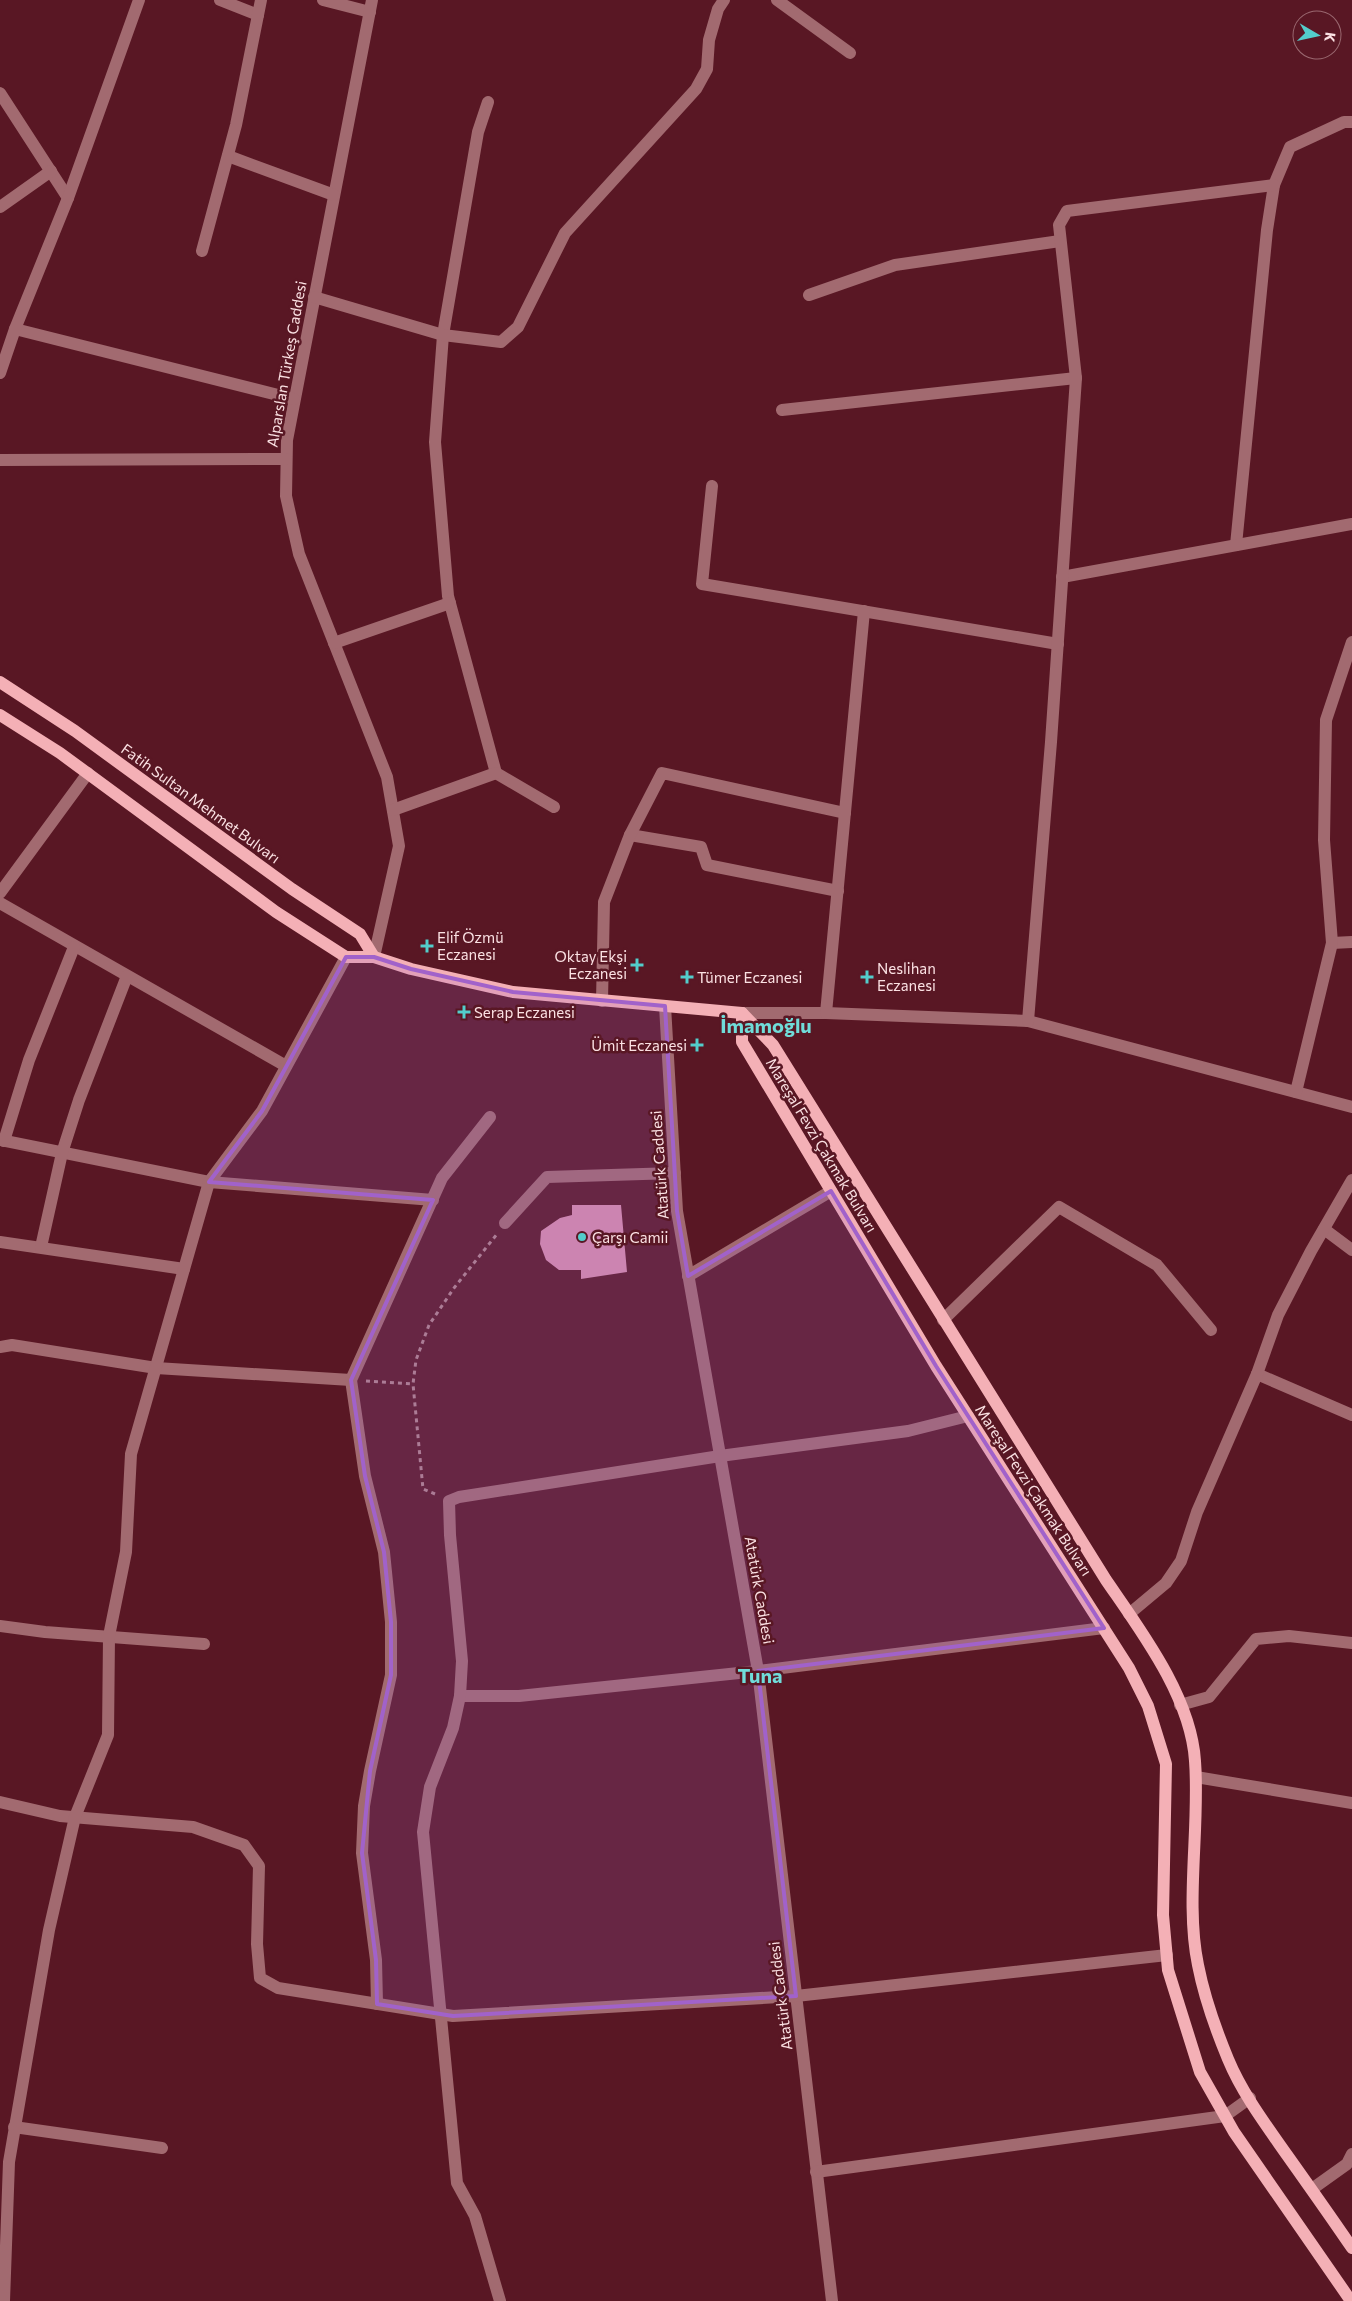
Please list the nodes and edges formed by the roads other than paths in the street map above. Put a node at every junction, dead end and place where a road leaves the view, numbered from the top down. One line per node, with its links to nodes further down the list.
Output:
1 (139, 0): 17 (street)
2 (220, 0): 8 (street)
3 (261, 0): 8 (street)
4 (323, 0): 7 (street)
5 (724, 0): 24 (street)
6 (777, 0): 9 (street)
7 (371, 6): 16 (street, Alparslan Türkeş Caddesi)
8 (258, 15): 13 (street)
9 (850, 53)
10 (0, 93): 14 (street)
11 (488, 102): 24 (street)
12 (1352, 122): 15 (street)
13 (228, 156): 16 (street); 20 (street)
14 (51, 171): 17 (street); 18 (street)
15 (1274, 185): 19 (street); 33 (street)
16 (334, 195): 22 (street, Alparslan Türkeş Caddesi)
17 (68, 198): 23 (street)
18 (0, 207)
19 (1060, 241): 21 (street); 26 (street)
20 (202, 250)
21 (809, 295)
22 (314, 297): 24 (street); 27 (street, Alparslan Türkeş Caddesi)
23 (15, 329): 25 (street); 27 (street)
24 (443, 335): 35 (street)
25 (0, 373)
26 (1076, 378): 28 (street); 34 (street)
27 (294, 399): 29 (street, Alparslan Türkeş Caddesi)
28 (782, 410)
29 (286, 459): 30 (street); 37 (street, Alparslan Türkeş Caddesi)
30 (0, 460)
31 (712, 486): 36 (street)
32 (1352, 524): 33 (street)
33 (1236, 545): 34 (street)
34 (1062, 577): 39 (street)
35 (450, 603): 37 (street); 43 (street)
36 (864, 611): 39 (street); 46 (street)
37 (334, 642): 45 (street, Alparslan Türkeş Caddesi)
38 (1352, 642): 52 (street)
39 (1058, 644): 61 (street)
40 (0, 682): 55 (main road, Fatih Sultan Mehmet Bulvarı)
41 (0, 715): 42 (main road)
42 (88, 773): 49 (street); 54 (main road)
43 (496, 773): 44 (street); 45 (street)
44 (554, 807)
45 (393, 810): 55 (street, Alparslan Türkeş Caddesi)
46 (845, 813): 47 (street); 48 (street)
47 (630, 835): 48 (street); 57 (street)
48 (838, 891): 60 (street)
49 (0, 893)
50 (0, 903): 53 (street)
51 (1352, 942): 52 (street)
52 (1332, 943): 63 (street)
53 (74, 946): 56 (street); 66 (street)
54 (346, 957): 55 (main road); 62 (street)
55 (374, 957): 57 (main road)
56 (127, 976): 62 (street); 67 (street)
57 (602, 1001): 58 (main road)
58 (665, 1006): 59 (main road); 68 (street, Atatürk Caddesi)
59 (742, 1013): 60 (street); 71 (main road, Mareşal Fevzi Çakmak Bulvarı); 80 (main road, Mareşal Fevzi Çakmak Bulvarı)
60 (826, 1013): 61 (street)
61 (1028, 1021): 63 (street)
62 (286, 1066): 70 (street)
63 (1296, 1092): 64 (street)
64 (1352, 1107)
65 (490, 1117): 72 (street)
66 (2, 1140): 67 (street)
67 (62, 1153): 70 (street); 76 (street)
68 (675, 1172): 73 (street); 79 (street, Atatürk Caddesi)
69 (1352, 1180): 74 (street)
70 (209, 1182): 72 (street); 78 (street)
71 (831, 1191): 79 (street); 87 (main road, Mareşal Fevzi Çakmak Bulvarı)
72 (432, 1200): 85 (street)
73 (505, 1223)
74 (1324, 1229): 77 (street); 84 (street)
75 (0, 1242): 76 (street)
76 (41, 1247): 78 (street)
77 (1352, 1250)
78 (184, 1269): 83 (street)
79 (688, 1276): 88 (street, Atatürk Caddesi)
80 (943, 1320): 81 (street); 89 (main road, Mareşal Fevzi Çakmak Bulvarı)
81 (1212, 1330)
82 (0, 1347): 83 (street)
83 (156, 1368): 85 (street); 92 (street)
84 (1257, 1374): 86 (street); 89 (street)
85 (351, 1380): 104 (street)
86 (1352, 1415)
87 (968, 1416): 88 (street); 91 (main road, Mareşal Fevzi Çakmak Bulvarı)
88 (720, 1456): 95 (street, Atatürk Caddesi); 96 (street)
89 (1129, 1614): 97 (main road, Mareşal Fevzi Çakmak Bulvarı)
90 (0, 1626): 92 (street)
91 (1104, 1628): 95 (street); 102 (main road, Mareşal Fevzi Çakmak Bulvarı)
92 (109, 1636): 94 (street); 101 (street)
93 (1352, 1643): 97 (street)
94 (204, 1644)
95 (758, 1671): 96 (street); 103 (street, Atatürk Caddesi)
96 (460, 1696): 105 (street)
97 (1180, 1705): 98 (main road, Mareşal Fevzi Çakmak Bulvarı)
98 (1196, 1777): 100 (street); 106 (main road, Mareşal Fevzi Çakmak Bulvarı)
99 (0, 1802): 101 (street)
100 (1352, 1803)
101 (75, 1817): 104 (street); 108 (street)
102 (1167, 1955): 103 (street); 107 (main road, Mareşal Fevzi Çakmak Bulvarı)
103 (796, 1996): 105 (street); 111 (street, Atatürk Caddesi)
104 (377, 2004): 105 (street)
105 (442, 2014): 115 (street)
106 (1250, 2098): 107 (street); 112 (main road, Mareşal Fevzi Çakmak Bulvarı)
107 (1225, 2116): 111 (street); 117 (main road, Mareşal Fevzi Çakmak Bulvarı)
108 (14, 2127): 109 (street); 114 (street)
109 (162, 2148)
110 (1352, 2154): 112 (street)
111 (816, 2172): 116 (street, Atatürk Caddesi)
112 (1312, 2189): 113 (main road, Mareşal Fevzi Çakmak Bulvarı)
113 (1352, 2248)
114 (4, 2301)
115 (500, 2301)
116 (832, 2301)
117 (1352, 2301)

